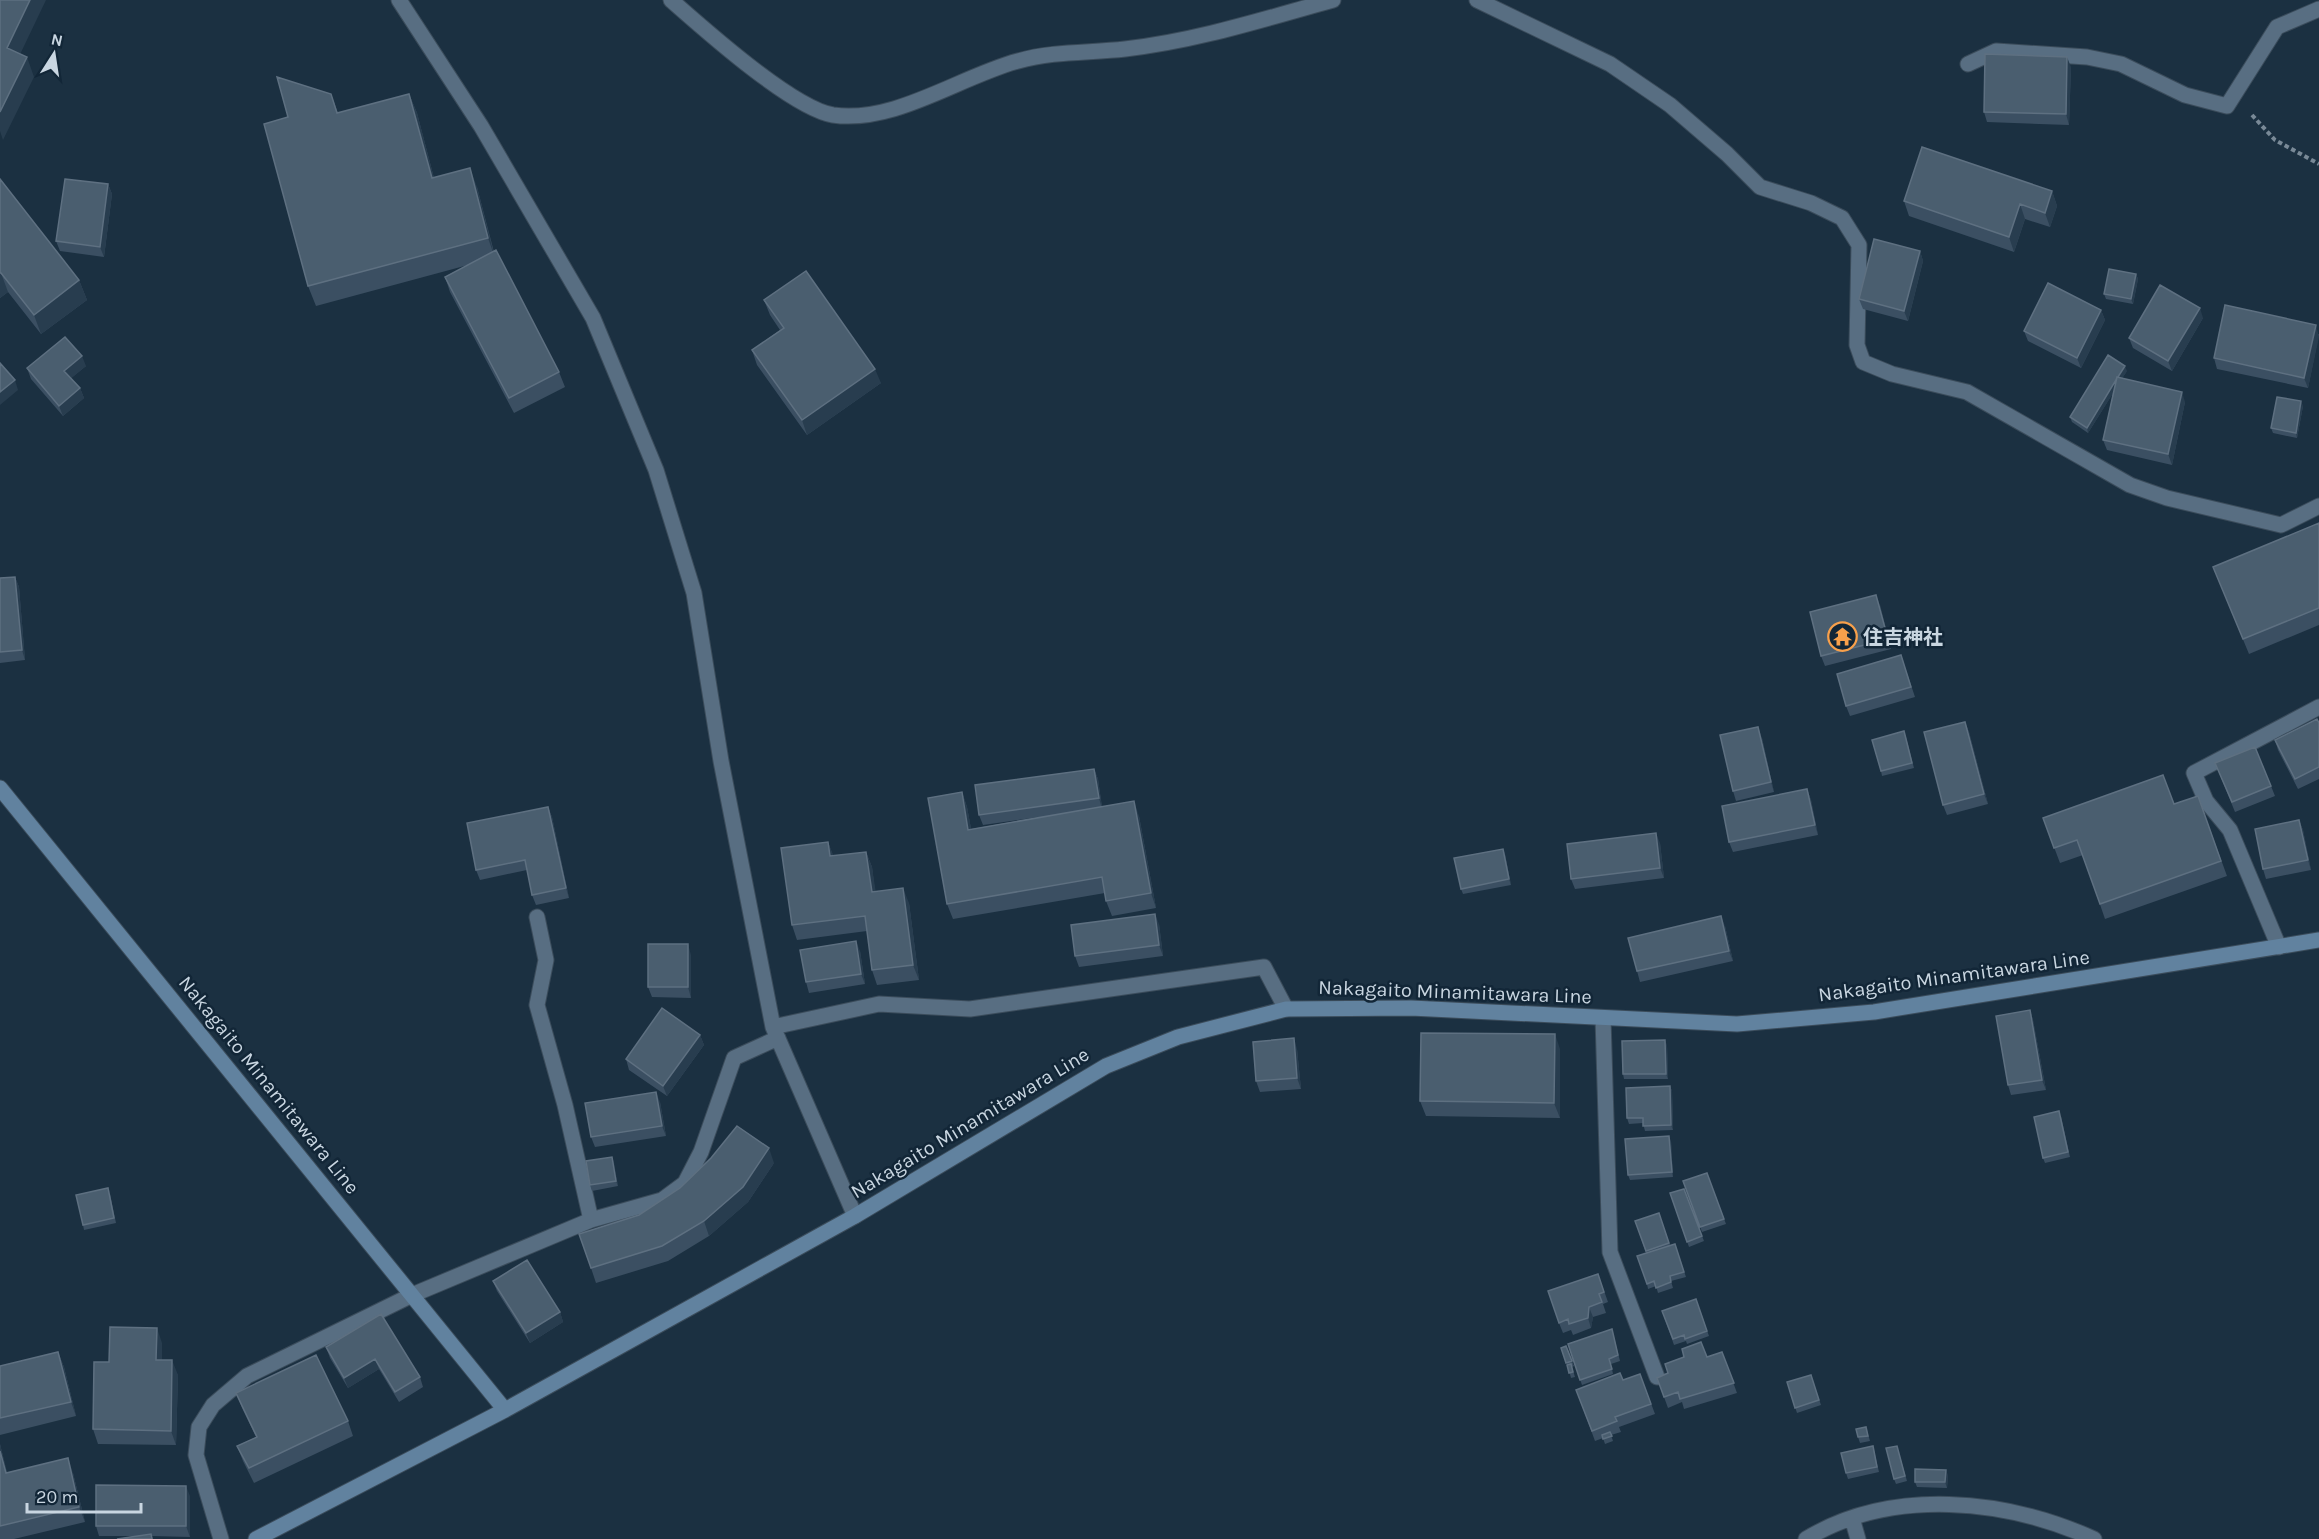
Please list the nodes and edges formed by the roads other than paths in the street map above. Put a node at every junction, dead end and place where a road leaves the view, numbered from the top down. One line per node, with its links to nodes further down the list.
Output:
1 (399, 0): 15 (street)
2 (671, 0): 3 (street)
3 (1333, 0)
4 (1477, 0): 7 (street)
5 (2319, 9): 6 (street)
6 (1968, 64)
7 (2319, 506)
8 (2319, 707): 12 (street)
9 (0, 788): 18 (main road, Nakagaito Minamitawara Line)
10 (537, 917): 17 (street)
11 (2319, 940): 12 (main road, Nakagaito Minamitawara Line)
12 (2279, 947): 14 (main road, Nakagaito Minamitawara Line)
13 (1286, 1009): 14 (main road, Nakagaito Minamitawara Line); 15 (street); 16 (main road, Nakagaito Minamitawara Line)
14 (1603, 1018): 19 (street)
15 (775, 1033): 16 (street); 17 (street)
16 (855, 1216): 20 (main road, Nakagaito Minamitawara Line)
17 (591, 1220): 18 (street)
18 (412, 1295): 20 (main road, Nakagaito Minamitawara Line); 22 (street)
19 (1658, 1377)
20 (505, 1410): 23 (main road, Nakagaito Minamitawara Line)
21 (1852, 1518): 24 (street); 25 (street); 26 (street)
22 (221, 1539)
23 (256, 1539)
24 (1806, 1539)
25 (1858, 1539)
26 (2094, 1539)

